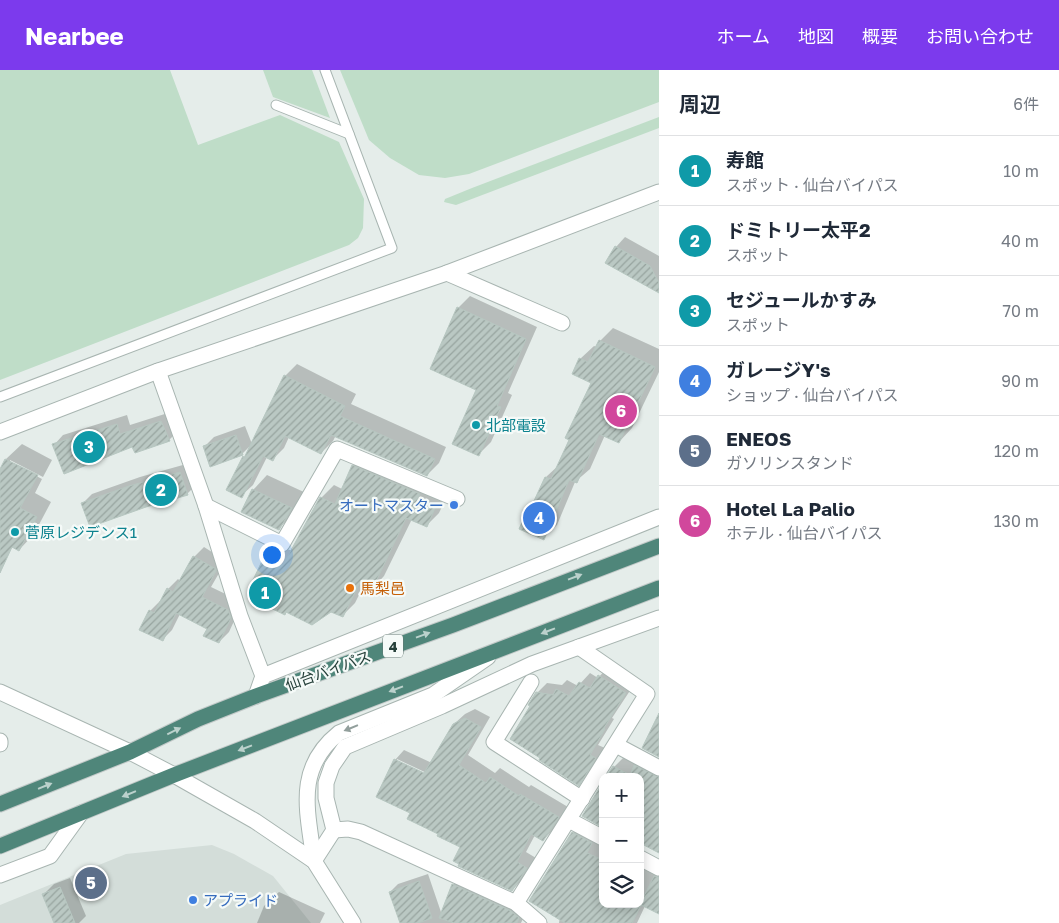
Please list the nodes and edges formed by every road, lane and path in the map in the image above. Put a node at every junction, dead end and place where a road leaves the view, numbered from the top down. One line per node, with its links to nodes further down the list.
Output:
1 (325, 70): 3 (lane)
2 (276, 105): 3 (lane)
3 (349, 134): 8 (lane)
4 (659, 192): 5 (street)
5 (447, 273): 6 (street); 7 (street)
6 (562, 323)
7 (158, 371): 9 (street); 11 (street)
8 (0, 398)
9 (0, 432)
10 (457, 499): 11 (street)
11 (206, 506): 18 (street)
12 (659, 517): 18 (street)
13 (659, 546): 21 (highway, 仙台バイパス / 4, one-way to 13)
14 (659, 588): 17 (highway, one-way to 17)
15 (659, 618): 16 (street)
16 (579, 647): 22 (street); 30 (street)
17 (502, 648): 25 (highway, one-way to 25); 34 (street, one-way to 34)
18 (263, 676): 21 (street)
19 (531, 682): 26 (street)
20 (0, 692): 23 (street)
21 (256, 696): 23 (highway, 仙台バイパス / 4, one-way to 21)
22 (616, 745): 24 (street); 26 (street)
23 (130, 752): 25 (street); 27 (highway, 仙台バイパス / 4, one-way to 23)
24 (659, 768)
25 (174, 775): 28 (highway, one-way to 28); 34 (street)
26 (582, 799): 29 (street)
27 (0, 804)
28 (81, 813): 32 (highway); 36 (street)
29 (569, 820): 31 (street); 37 (street)
30 (334, 830): 34 (street); 37 (street)
31 (599, 836)
32 (0, 846)
33 (644, 860): 35 (street)
34 (314, 861): 38 (street)
35 (659, 868)
36 (0, 876)
37 (516, 903): 39 (street)
38 (347, 921)
39 (538, 923)

